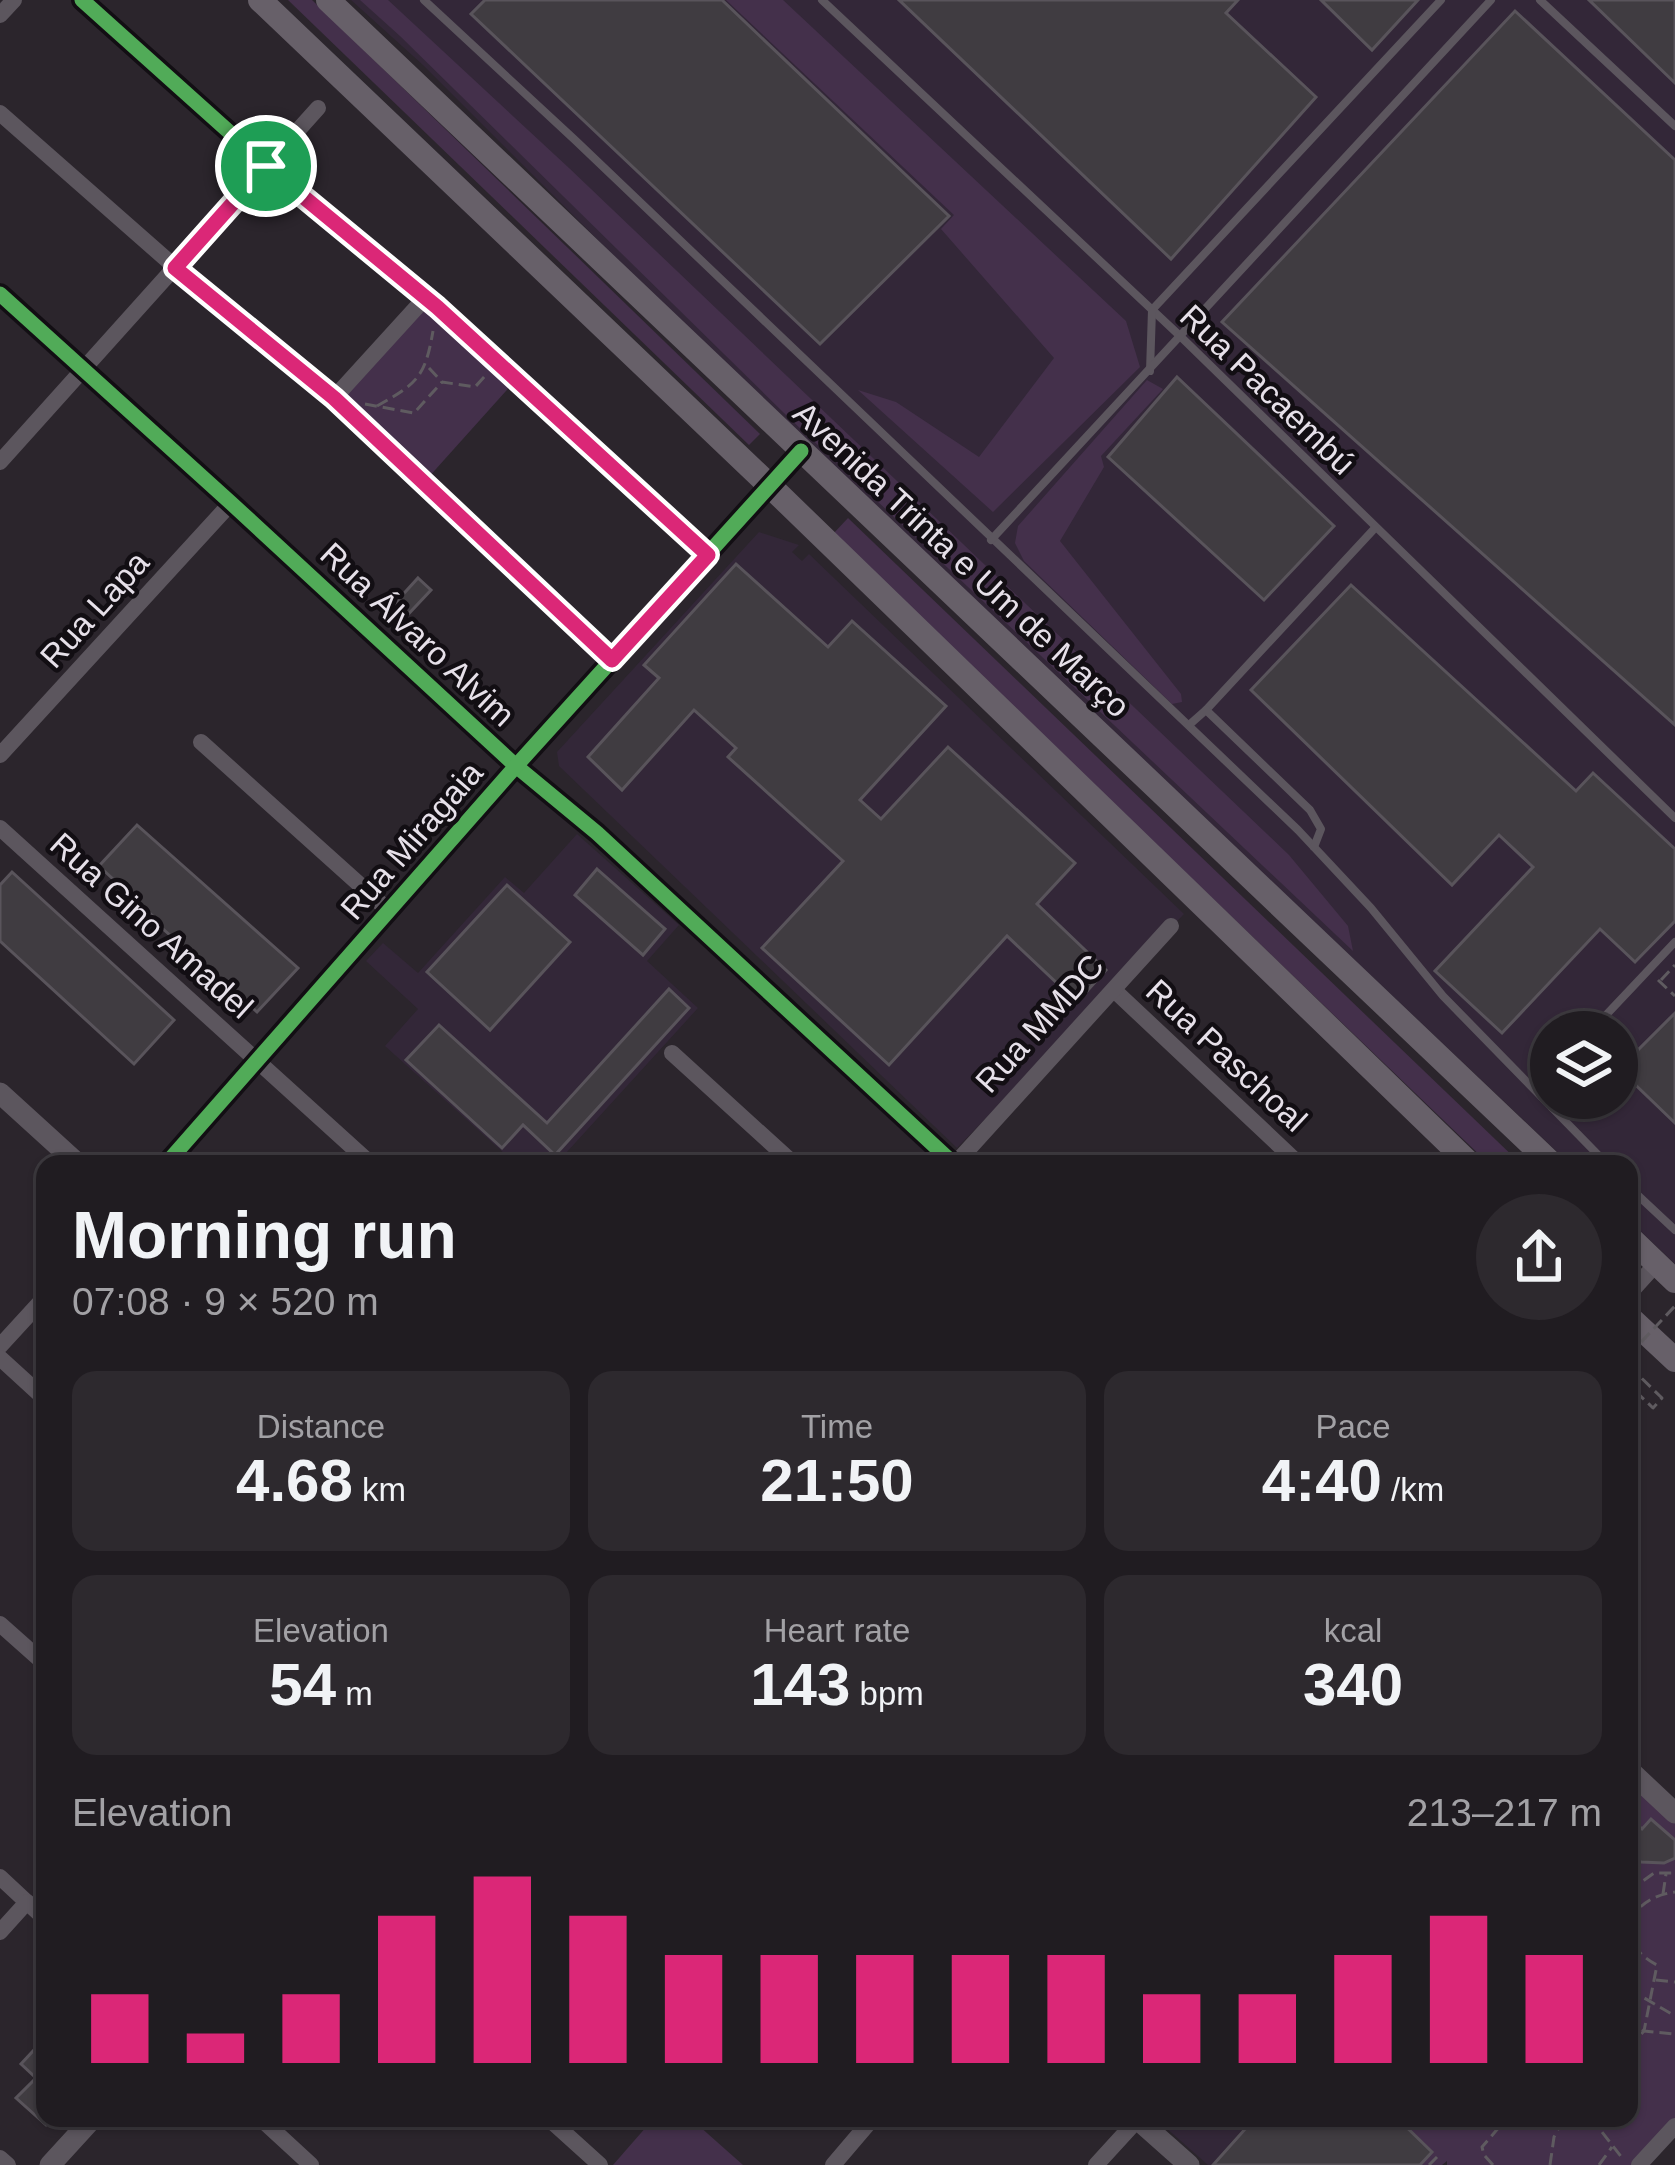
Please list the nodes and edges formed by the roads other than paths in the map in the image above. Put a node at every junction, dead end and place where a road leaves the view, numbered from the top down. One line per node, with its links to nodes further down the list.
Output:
1 (14, 0): 10 (street)
2 (82, 0): 14 (street)
3 (260, 0): 25 (main road)
4 (328, 0): 23 (main road, Avenida Trinta e Um de Março)
5 (424, 0): 28 (lane)
6 (822, 0): 18 (lane, Rua Pacaembú)
7 (1441, 0): 18 (lane)
8 (1490, 0): 19 (lane)
9 (1540, 0): 13 (lane)
10 (0, 15)
11 (318, 109): 14 (street)
12 (0, 113): 15 (street)
13 (1675, 126)
14 (266, 166): 15 (street); 17 (street)
15 (175, 268): 20 (street); 22 (street)
16 (0, 294): 20 (street, Rua Álvaro Alvim)
17 (432, 302): 22 (street); 29 (street)
18 (1152, 310): 19 (lane, Rua Pacaembú); 21 (lane)
19 (1179, 335): 21 (lane); 27 (lane, Rua Pacaembú)
20 (83, 369): 24 (street); 26 (street, Rua Álvaro Alvim)
21 (1150, 371): 28 (lane)
22 (334, 398): 30 (street)
23 (801, 451): 25 (street, Rua Miragaia); 57 (main road, Avenida Trinta e Um de Março)
24 (0, 462)
25 (770, 486): 29 (street, Rua Miragaia); 56 (main road)
26 (231, 502): 34 (street, Rua Lapa); 35 (street, Rua Álvaro Alvim)
27 (1375, 527): 31 (lane); 36 (lane, Rua Pacaembú)
28 (992, 540): 32 (lane)
29 (708, 555): 30 (street, Rua Miragaia)
30 (612, 660): 35 (street, Rua Miragaia)
31 (1206, 710): 32 (lane); 38 (lane)
32 (1189, 725): 38 (lane)
33 (201, 742): 39 (street)
34 (0, 755)
35 (516, 766): 39 (street, Rua Miragaia); 53 (street, Rua Álvaro Alvim)
36 (1675, 818)
37 (0, 828): 45 (street, Rua Gino Amadel)
38 (1314, 848): 46 (lane)
39 (389, 911): 45 (street, Rua Miragaia)
40 (1172, 926): 42 (street, Rua MMDC)
41 (1674, 945): 43 (lane)
42 (1114, 990): 54 (street, Rua MMDC); 55 (street, Rua Paschoal)
43 (1610, 1011)
44 (672, 1054): 52 (street)
45 (257, 1061): 50 (street, Rua Miragaia); 51 (street, Rua Gino Amadel)
46 (1530, 1083)
47 (0, 1093): 49 (street)
48 (1564, 1119): 58 (lane)
49 (68, 1155)
50 (174, 1155)
51 (360, 1155)
52 (784, 1155)
53 (944, 1155)
54 (962, 1155)
55 (1289, 1155)
56 (1461, 1155)
57 (1543, 1155)
58 (1598, 1155)
59 (1638, 1195): 60 (lane)
60 (1675, 1230)
61 (1638, 1246): 62 (main road)
62 (1666, 1272): 63 (street)
63 (1638, 1289)
64 (36, 1307): 66 (street)
65 (1638, 1325): 68 (main road)
66 (0, 1346)
67 (0, 1358): 69 (street)
68 (1675, 1360)
69 (36, 1391)
70 (0, 1624): 71 (street)
71 (36, 1656)
72 (1638, 1778): 73 (street)
73 (1675, 1813)
74 (0, 1877): 75 (street)
75 (27, 1902): 76 (street); 77 (street)
76 (36, 1910)
77 (0, 1932)
78 (1675, 2126): 93 (street)
79 (85, 2127): 87 (street)
80 (270, 2127): 88 (street)
81 (558, 2127): 89 (street)
82 (866, 2127): 90 (street)
83 (1130, 2127): 91 (street)
84 (1146, 2127): 92 (street)
85 (0, 2158): 86 (street)
86 (8, 2165)
87 (50, 2165)
88 (311, 2165)
89 (600, 2165)
90 (833, 2165)
91 (1096, 2165)
92 (1189, 2165)
93 (1639, 2165)

